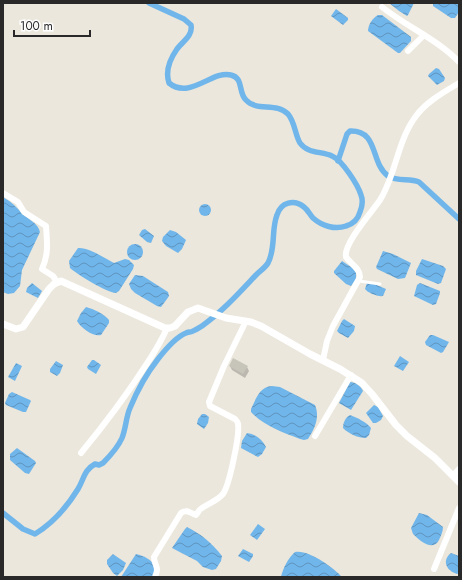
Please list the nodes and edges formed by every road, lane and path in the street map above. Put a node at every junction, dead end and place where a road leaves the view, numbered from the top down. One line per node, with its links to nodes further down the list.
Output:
1 (382, 6): 2 (street)
2 (424, 35): 3 (street); 4 (street)
3 (408, 51)
4 (459, 62)
5 (459, 83): 7 (street)
6 (3, 193): 8 (street)
7 (358, 281): 9 (lane); 13 (street)
8 (57, 282): 11 (street); 12 (street)
9 (380, 284)
10 (246, 321): 12 (street); 13 (street); 22 (street)
11 (3, 324)
12 (167, 328): 16 (street)
13 (323, 360): 14 (street)
14 (351, 375): 15 (street); 18 (street)
15 (315, 436)
16 (81, 453)
17 (459, 469): 18 (street)
18 (453, 476): 19 (street)
19 (459, 482)
20 (459, 508): 21 (street)
21 (434, 569)
22 (155, 577)

